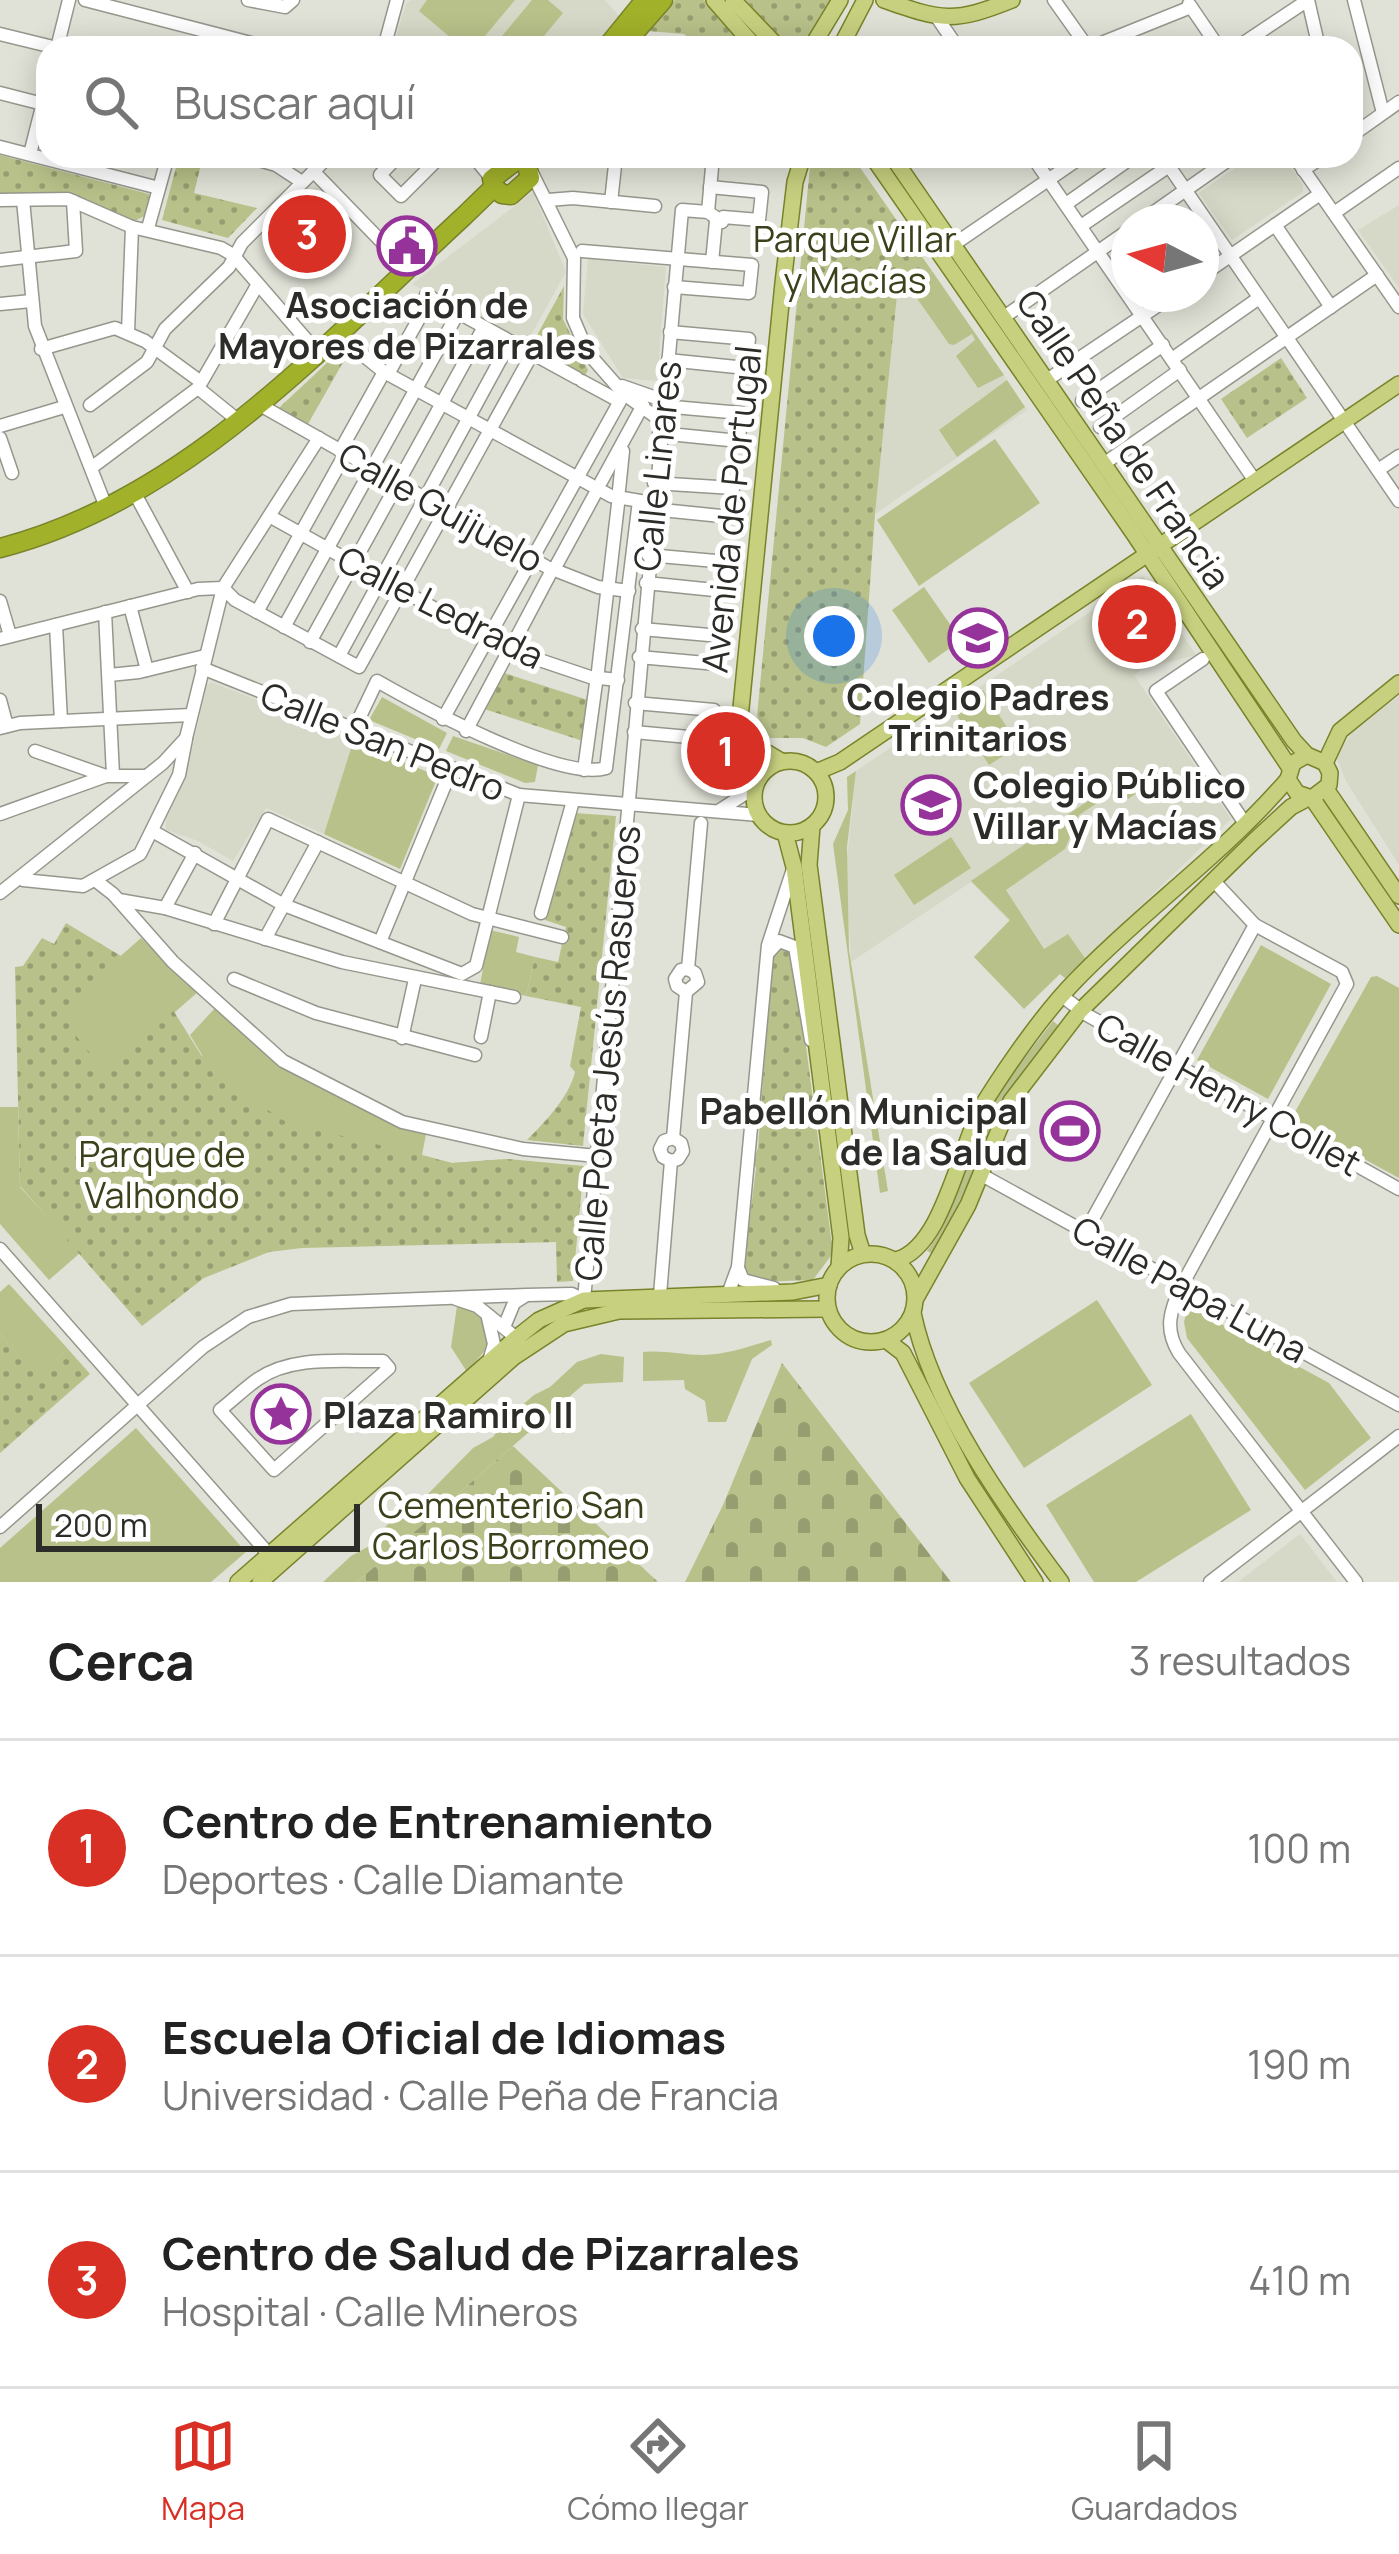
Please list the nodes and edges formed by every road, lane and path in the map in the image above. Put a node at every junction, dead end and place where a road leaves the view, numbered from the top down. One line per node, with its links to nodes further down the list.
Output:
1 (69, 0): 22 (street)
2 (86, 0): 20 (street)
3 (248, 0): 16 (street)
4 (397, 0): 25 (street)
5 (645, 0): 26 (highway)
6 (663, 0): 27 (highway)
7 (714, 0): 28 (main road)
8 (734, 0): 29 (main road)
9 (839, 0): 30 (main road)
10 (865, 0): 19 (main road)
11 (1012, 0): 18 (main road)
12 (1054, 0): 33 (street)
13 (1308, 0): 36 (street); 37 (street)
14 (1354, 0): 39 (street)
15 (886, 1): 18 (main road); 19 (main road)
16 (291, 3)
17 (1189, 3): 34 (street); 35 (street)
18 (936, 16): 32 (street)
19 (854, 20): 31 (main road)
20 (202, 30): 23 (street); 24 (street)
21 (0, 34): 40 (street)
22 (60, 36)
23 (200, 36)
24 (225, 36)
25 (389, 36)
26 (616, 36)
27 (632, 36)
28 (746, 36)
29 (768, 36)
30 (818, 36)
31 (846, 36)
32 (950, 36)
33 (1080, 36)
34 (1116, 36)
35 (1211, 36)
36 (1254, 36)
37 (1316, 36)
38 (1363, 36): 44 (street)
39 (1363, 36)
40 (36, 43)
41 (0, 93): 42 (street)
42 (36, 102)
43 (1399, 102): 44 (street)
44 (1382, 113): 45 (street)
45 (1363, 127)
46 (36, 131): 48 (street)
47 (0, 147): 48 (street)
48 (30, 154): 49 (street)
49 (36, 156)
50 (83, 168): 82 (street)
51 (165, 168): 82 (street)
52 (285, 168): 78 (street)
53 (317, 168): 75 (street)
54 (387, 168): 76 (street)
55 (413, 168): 76 (street)
56 (430, 168): 76 (street)
57 (482, 168): 80 (street)
58 (521, 168): 80 (highway)
59 (524, 168): 87 (street)
60 (615, 168): 89 (street)
61 (712, 168): 81 (street)
62 (794, 168): 79 (main road, Avenida de Portugal)
63 (799, 168): 79 (main road, Avenida de Portugal)
64 (881, 168): 186 (main road, Calle Peña de Francia)
65 (900, 168): 103 (main road, Calle Peña de Francia)
66 (1040, 168): 77 (street)
67 (1065, 168): 77 (street)
68 (1117, 168): 90 (street)
69 (1156, 168): 98 (street)
70 (1170, 168): 83 (street)
71 (1217, 168): 83 (street)
72 (1307, 168): 74 (street)
73 (1399, 169): 95 (street)
74 (1304, 170): 84 (street)
75 (314, 171): 78 (street); 114 (street)
76 (422, 176)
77 (1048, 179): 90 (street); 103 (street)
78 (302, 182): 106 (street)
79 (796, 182): 214 (main road, Avenida de Portugal)
80 (493, 183): 114 (highway)
81 (710, 187): 94 (street); 96 (street)
82 (159, 188): 100 (street)
83 (1185, 190): 91 (street); 92 (street)
84 (1321, 194): 95 (street); 97 (street)
85 (0, 200): 86 (street)
86 (23, 200): 88 (street); 108 (street)
87 (548, 200): 89 (street); 142 (street)
88 (73, 201): 99 (street); 108 (street)
89 (611, 202): 93 (street)
90 (1066, 204): 98 (street)
91 (1165, 204)
92 (1195, 204)
93 (655, 206)
94 (708, 212): 96 (street); 110 (street, Calle Linares)
95 (1334, 213): 115 (street)
96 (722, 222): 111 (street)
97 (1275, 225): 107 (street); 121 (street)
98 (1081, 226): 105 (street)
99 (132, 227): 100 (street); 129 (street)
100 (148, 228): 106 (street)
101 (1219, 238): 107 (street)
102 (1111, 243): 105 (street)
103 (953, 245): 126 (main road, Calle Peña de Francia)
104 (582, 251): 110 (street)
105 (1098, 252): 112 (street); 126 (street)
106 (233, 255): 116 (street); 135 (street)
107 (1231, 255): 113 (street); 118 (street)
108 (26, 256): 109 (street); 119 (street)
109 (0, 260)
110 (677, 260): 111 (street); 117 (street, Calle Linares)
111 (712, 262): 117 (street)
112 (1111, 263)
113 (1219, 263)
114 (407, 268): 137 (highway)
115 (1376, 275): 121 (street); 122 (street)
116 (258, 284): 137 (street); 145 (street)
117 (674, 287): 130 (street, Calle Linares)
118 (1259, 298): 131 (street); 140 (street)
119 (31, 301): 120 (street); 136 (street)
120 (0, 304)
121 (1331, 307): 131 (street)
122 (1399, 307)
123 (1140, 312): 127 (street)
124 (1149, 312): 127 (street)
125 (458, 313): 128 (street); 141 (street); 146 (street)
126 (1004, 316): 143 (main road, Calle Peña de Francia)
127 (1143, 316): 133 (street); 143 (street)
128 (484, 327): 132 (street); 150 (street)
129 (128, 332): 135 (street); 136 (street)
130 (670, 332): 139 (street, Calle Linares); 139 (street)
131 (1287, 338): 148 (street); 157 (street)
132 (510, 342): 138 (street); 156 (street)
133 (1163, 345): 140 (street); 149 (street)
134 (354, 348): 141 (street)
135 (156, 349): 145 (street); 151 (street)
136 (41, 350): 154 (street)
137 (317, 352): 152 (highway)
138 (532, 354): 147 (street); 161 (street)
139 (668, 360): 155 (street, Calle Linares)
140 (1176, 364): 148 (street); 160 (street)
141 (386, 373): 146 (street); 165 (street)
142 (606, 376): 147 (street); 155 (street)
143 (1047, 380): 167 (main road, Calle Peña de Francia)
144 (1399, 384): 157 (main road)
145 (199, 385): 158 (street); 168 (street)
146 (416, 389): 150 (street); 169 (street)
147 (622, 398): 153 (street); 172 (street)
148 (1199, 399): 167 (street); 173 (street)
149 (1082, 400)
150 (442, 403): 156 (street); 174 (street)
151 (90, 405)
152 (260, 405): 158 (highway); 163 (street, Calle Guijuelo)
153 (643, 405): 155 (street); 223 (street)
154 (64, 406): 159 (street); 168 (street)
155 (661, 415): 155 (street); 175 (street, Calle Linares)
156 (469, 418): 161 (street); 177 (street)
157 (1344, 421): 170 (street); 173 (main road)
158 (240, 422): 176 (highway)
159 (0, 426)
160 (1100, 427)
161 (490, 430): 172 (street); 181 (street)
162 (0, 438): 171 (street)
163 (319, 438): 165 (street, Calle Guijuelo); 182 (street)
164 (623, 451): 231 (street)
165 (343, 452): 169 (street, Calle Guijuelo); 183 (street)
166 (1399, 456): 170 (street)
167 (1105, 463): 186 (main road, Calle Peña de Francia)
168 (91, 468): 180 (street)
169 (372, 468): 174 (street, Calle Guijuelo); 185 (street)
170 (1378, 470): 178 (street)
171 (12, 473)
172 (577, 478): 179 (street); 188 (street)
173 (1255, 481): 186 (main road)
174 (398, 483): 177 (street, Calle Guijuelo); 189 (street)
175 (655, 483): 179 (street, Calle Linares); 179 (street)
176 (133, 490): 180 (highway); 195 (street)
177 (425, 498): 181 (street, Calle Guijuelo); 190 (street)
178 (1399, 501)
179 (648, 504): 187 (street, Calle Linares); 194 (street, Calle Linares)
180 (106, 507): 184 (highway)
181 (445, 510): 188 (street, Calle Guijuelo); 193 (street)
182 (271, 517): 183 (street, Calle Ledrada); 192 (street)
183 (301, 534): 185 (street, Calle Ledrada); 199 (street)
184 (0, 548)
185 (328, 548): 189 (street, Calle Ledrada); 201 (street)
186 (1154, 548): 227 (main road, Calle Peña de Francia); 232 (main road); 233 (main road, Calle Peña de Francia)
187 (648, 555): 191 (street, Calle Linares); 191 (street)
188 (532, 559): 194 (street, Calle Guijuelo); 204 (street)
189 (354, 564): 190 (street, Calle Ledrada); 205 (street)
190 (381, 579): 193 (street, Calle Ledrada); 206 (street)
191 (646, 584): 202 (street, Calle Linares)
192 (223, 588): 195 (street); 199 (street); 209 (street)
193 (401, 590): 204 (street, Calle Ledrada); 206 (street)
194 (628, 591): 212 (street, Calle Linares)
195 (188, 592): 197 (street)
196 (0, 601): 203 (street)
197 (130, 606): 198 (street); 210 (street)
198 (105, 612): 200 (street); 211 (street)
199 (257, 612): 201 (street)
200 (56, 625): 203 (street); 220 (street)
201 (284, 627): 205 (street)
202 (642, 628): 207 (street, Calle Linares); 207 (street)
203 (5, 635)
204 (488, 638): 212 (street, Calle Ledrada); 219 (street)
205 (310, 642): 206 (street)
206 (339, 656)
207 (639, 657): 216 (street, Calle Linares)
208 (1203, 659): 243 (street)
209 (203, 662): 210 (street); 217 (street); 222 (street, Calle San Pedro)
210 (147, 670): 211 (street)
211 (109, 675): 218 (street)
212 (617, 680): 231 (street, Calle Linares)
213 (1399, 683): 229 (main road)
214 (743, 699): 228 (main road, Avenida de Portugal); 235 (main road, Avenida de Portugal)
215 (0, 700): 221 (street)
216 (635, 703): 224 (street, Calle Linares); 224 (street)
217 (191, 715): 218 (street); 225 (street)
218 (111, 718): 220 (street); 234 (street)
219 (443, 719): 222 (street); 223 (street)
220 (61, 721): 221 (street)
221 (3, 727)
222 (354, 729): 230 (street, Calle San Pedro)
223 (466, 730): 231 (street)
224 (634, 732): 239 (street, Calle Linares)
225 (187, 738): 234 (street); 245 (street)
226 (35, 751): 234 (street)
227 (1307, 755): 229 (main road); 233 (main road)
228 (781, 761): 232 (main road); 235 (main road)
229 (1325, 763): 237 (main road)
230 (452, 768): 236 (street, Calle San Pedro); 254 (street)
231 (584, 770)
232 (816, 772): 244 (main road)
233 (1289, 773): 237 (main road); 243 (main road)
234 (118, 780): 240 (street); 255 (street)
235 (756, 784): 241 (main road); 242 (street)
236 (519, 795): 238 (street, Calle San Pedro); 261 (street)
237 (1316, 795): 253 (main road); 256 (main road); 264 (main road)
238 (574, 801): 239 (street, Calle San Pedro); 260 (street)
239 (630, 806): 242 (street, Calle San Pedro); 285 (street, Calle Poeta Jesús Rasueros)
240 (0, 814)
241 (759, 815): 242 (street, Calle San Pedro); 246 (main road)
242 (705, 818): 284 (street)
243 (1246, 825): 275 (main road)
244 (812, 826): 246 (main road); 291 (main road)
245 (154, 832): 248 (street); 252 (street)
246 (785, 833): 249 (main road)
247 (318, 842): 250 (street); 254 (street); 258 (street)
248 (195, 853): 250 (street); 259 (street)
249 (794, 867): 269 (street); 281 (main road)
250 (236, 877): 258 (street); 262 (street)
251 (22, 880): 252 (street)
252 (95, 880): 257 (street)
253 (1213, 880): 263 (street); 277 (main road)
254 (405, 884): 261 (street); 268 (street)
255 (0, 893)
256 (1399, 896)
257 (118, 900): 259 (street); 285 (street)
258 (284, 904): 265 (street); 267 (street)
259 (165, 908): 262 (street)
260 (541, 913)
261 (485, 918): 266 (street); 271 (street)
262 (214, 924): 267 (street)
263 (1256, 925): 282 (street); 283 (street)
264 (1399, 925)
265 (353, 933): 268 (street); 270 (street)
266 (562, 937)
267 (266, 940): 270 (street)
268 (380, 942): 271 (street)
269 (767, 954): 281 (street); 293 (street)
270 (342, 962): 273 (street)
271 (432, 963): 273 (street)
272 (234, 979): 279 (street)
273 (421, 979): 274 (street); 279 (street)
274 (483, 991): 276 (street); 278 (street)
275 (1062, 996): 277 (street, Calle Henry Collet); 292 (main road)
276 (514, 997)
277 (1080, 1011): 282 (street, Calle Henry Collet); 287 (main road)
278 (481, 1036)
279 (402, 1038): 280 (street)
280 (475, 1055)
281 (817, 1062): 294 (main road)
282 (1177, 1066): 283 (street, Calle Henry Collet); 289 (street)
283 (1274, 1119): 288 (street, Calle Henry Collet); 296 (street)
284 (673, 1138): 286 (street); 286 (street)
285 (597, 1156): 302 (street, Calle Poeta Jesús Rasueros)
286 (670, 1161): 300 (street)
287 (980, 1174): 289 (street, Calle Papa Luna); 303 (main road)
288 (1399, 1189)
289 (1086, 1231): 296 (street, Calle Papa Luna)
290 (0, 1249): 310 (street)
291 (863, 1254): 292 (main road); 294 (main road)
292 (896, 1261): 303 (main road)
293 (738, 1267): 297 (street); 298 (street)
294 (839, 1267): 295 (main road)
295 (829, 1285): 297 (main road); 304 (main road)
296 (1182, 1286): 309 (street, Calle Papa Luna); 313 (street)
297 (793, 1292): 298 (main road)
298 (728, 1294): 300 (main road)
299 (526, 1295): 301 (street); 302 (street); 306 (street)
300 (660, 1295): 302 (main road)
301 (455, 1299): 305 (street); 310 (street)
302 (584, 1300): 306 (main road)
303 (914, 1305): 307 (main road); 319 (main road)
304 (827, 1309): 306 (main road); 307 (main road)
305 (485, 1312): 306 (street); 308 (street)
306 (516, 1337): 308 (main road); 315 (main road)
307 (886, 1340): 318 (main road)
308 (489, 1361): 315 (main road)
309 (1399, 1405)
310 (139, 1406): 314 (street); 315 (street)
311 (222, 1413): 311 (street)
312 (1397, 1442): 313 (street)
313 (1302, 1511): 320 (street); 321 (street)
314 (2, 1520)
315 (274, 1560): 316 (main road); 317 (main road)
316 (238, 1582)
317 (260, 1582)
318 (1036, 1582)
319 (1060, 1582)
320 (1210, 1582)
321 (1356, 1582)

